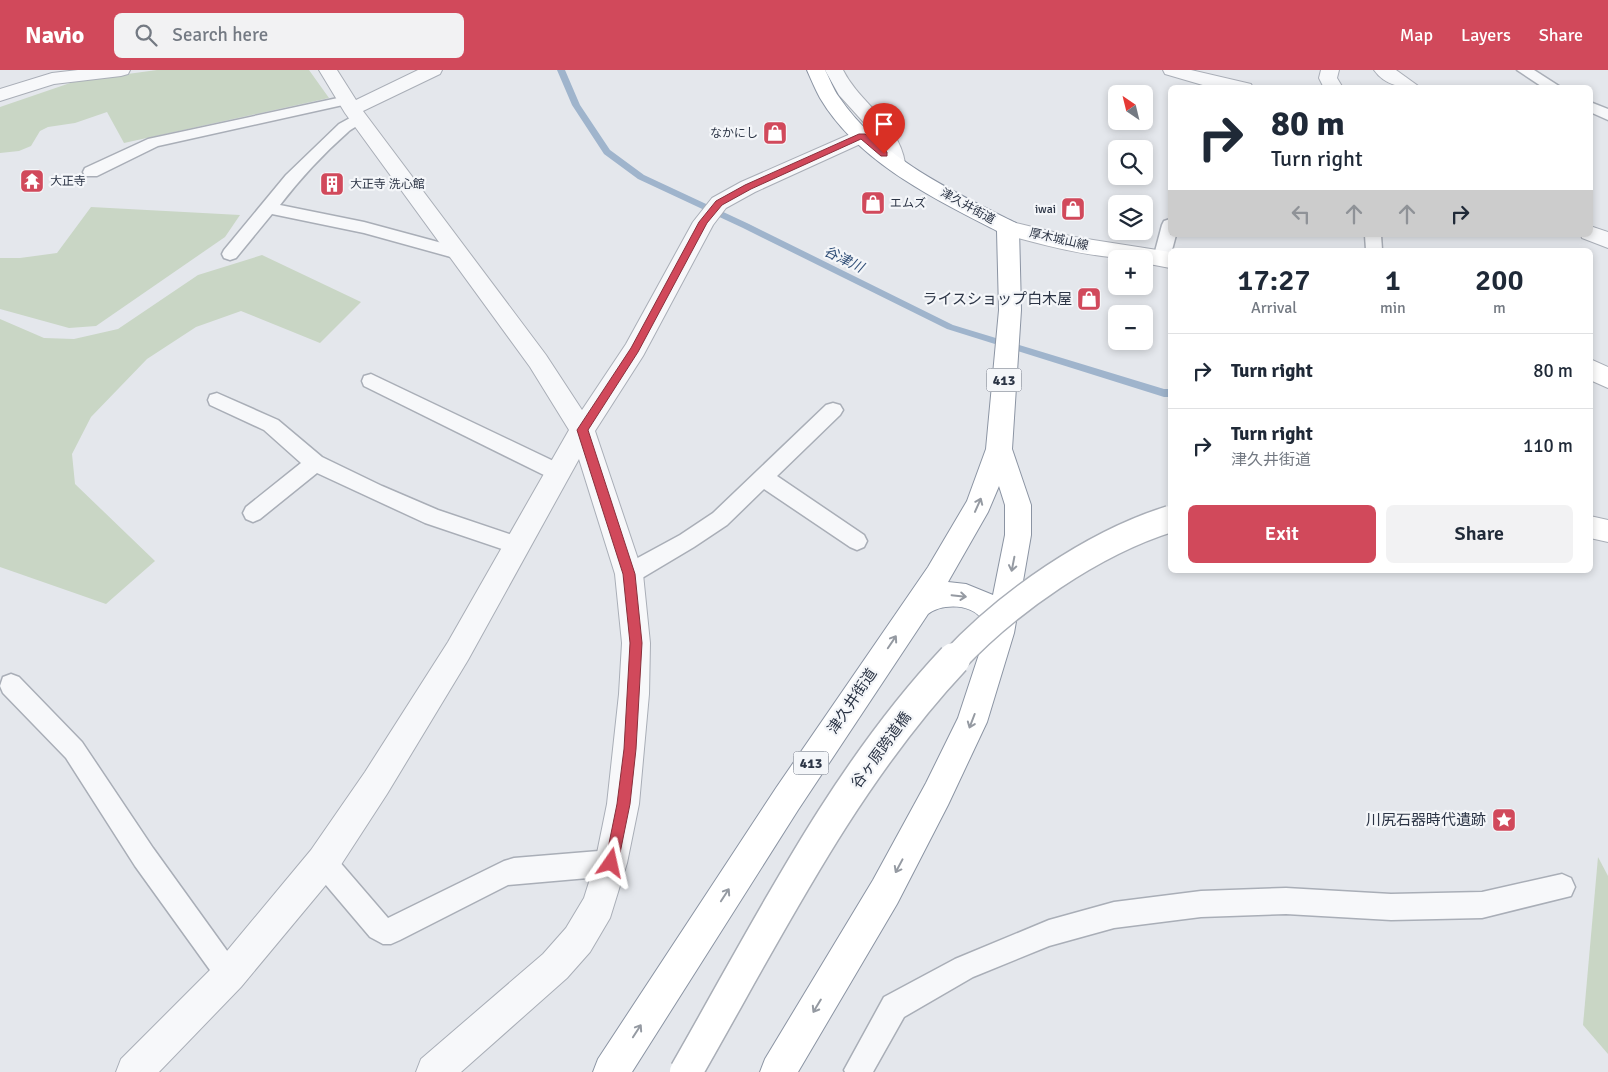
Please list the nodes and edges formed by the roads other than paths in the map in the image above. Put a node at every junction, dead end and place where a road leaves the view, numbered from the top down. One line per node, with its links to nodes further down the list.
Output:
1 (121, 70): 14 (street)
2 (329, 70): 16 (street)
3 (433, 70): 16 (street)
4 (816, 70): 18 (main road, 津久井街道)
5 (834, 70): 19 (street)
6 (1172, 70): 10 (street)
7 (1330, 70): 11 (street)
8 (1383, 70): 12 (street)
9 (1521, 72): 13 (lane)
10 (1229, 85)
11 (1332, 85)
12 (1407, 85)
13 (1549, 85)
14 (0, 95)
15 (1593, 108): 17 (lane)
16 (353, 109): 20 (lane); 21 (lane); 26 (street)
17 (1608, 115)
18 (862, 136): 19 (main road, 津久井街道); 34 (street)
19 (895, 163): 22 (main road, 津久井街道)
20 (91, 172)
21 (268, 208): 26 (lane); 27 (lane)
22 (1008, 228): 28 (main road, 厚木城山線); 35 (main road, 津久井街道 / 413)
23 (1593, 234): 25 (street)
24 (1168, 237): 28 (lane)
25 (1608, 241)
26 (458, 253): 34 (street)
27 (230, 254)
28 (1165, 260)
29 (1593, 370): 30 (main road)
30 (1608, 380)
31 (371, 381): 37 (lane)
32 (217, 400): 36 (lane)
33 (833, 410): 38 (lane)
34 (582, 430): 37 (street); 45 (street)
35 (999, 449): 46 (main road, 津久井街道 / 413, one-way to 35); 47 (main road, 津久井街道 / 413, one-way to 47)
36 (315, 463): 39 (lane); 44 (lane)
37 (559, 473): 44 (street)
38 (764, 478): 43 (lane); 45 (lane)
39 (253, 513)
40 (1168, 520): 56 (main road, 谷ヶ原跨道橋, bridge)
41 (1593, 528): 42 (main road)
42 (1608, 531)
43 (856, 541)
44 (517, 545): 49 (street)
45 (629, 574): 50 (street)
46 (914, 608): 47 (main road, 413, one-way to 47); 55 (main road, 津久井街道 / 413, one-way to 46)
47 (1000, 633): 57 (main road, 津久井街道 / 413, one-way to 57)
48 (11, 685): 52 (lane)
49 (323, 862): 50 (lane); 52 (street)
50 (611, 863): 54 (street)
51 (1562, 887): 58 (lane)
52 (229, 976): 53 (street)
53 (134, 1072)
54 (434, 1072)
55 (611, 1072)
56 (686, 1072)
57 (778, 1072)
58 (859, 1072)

